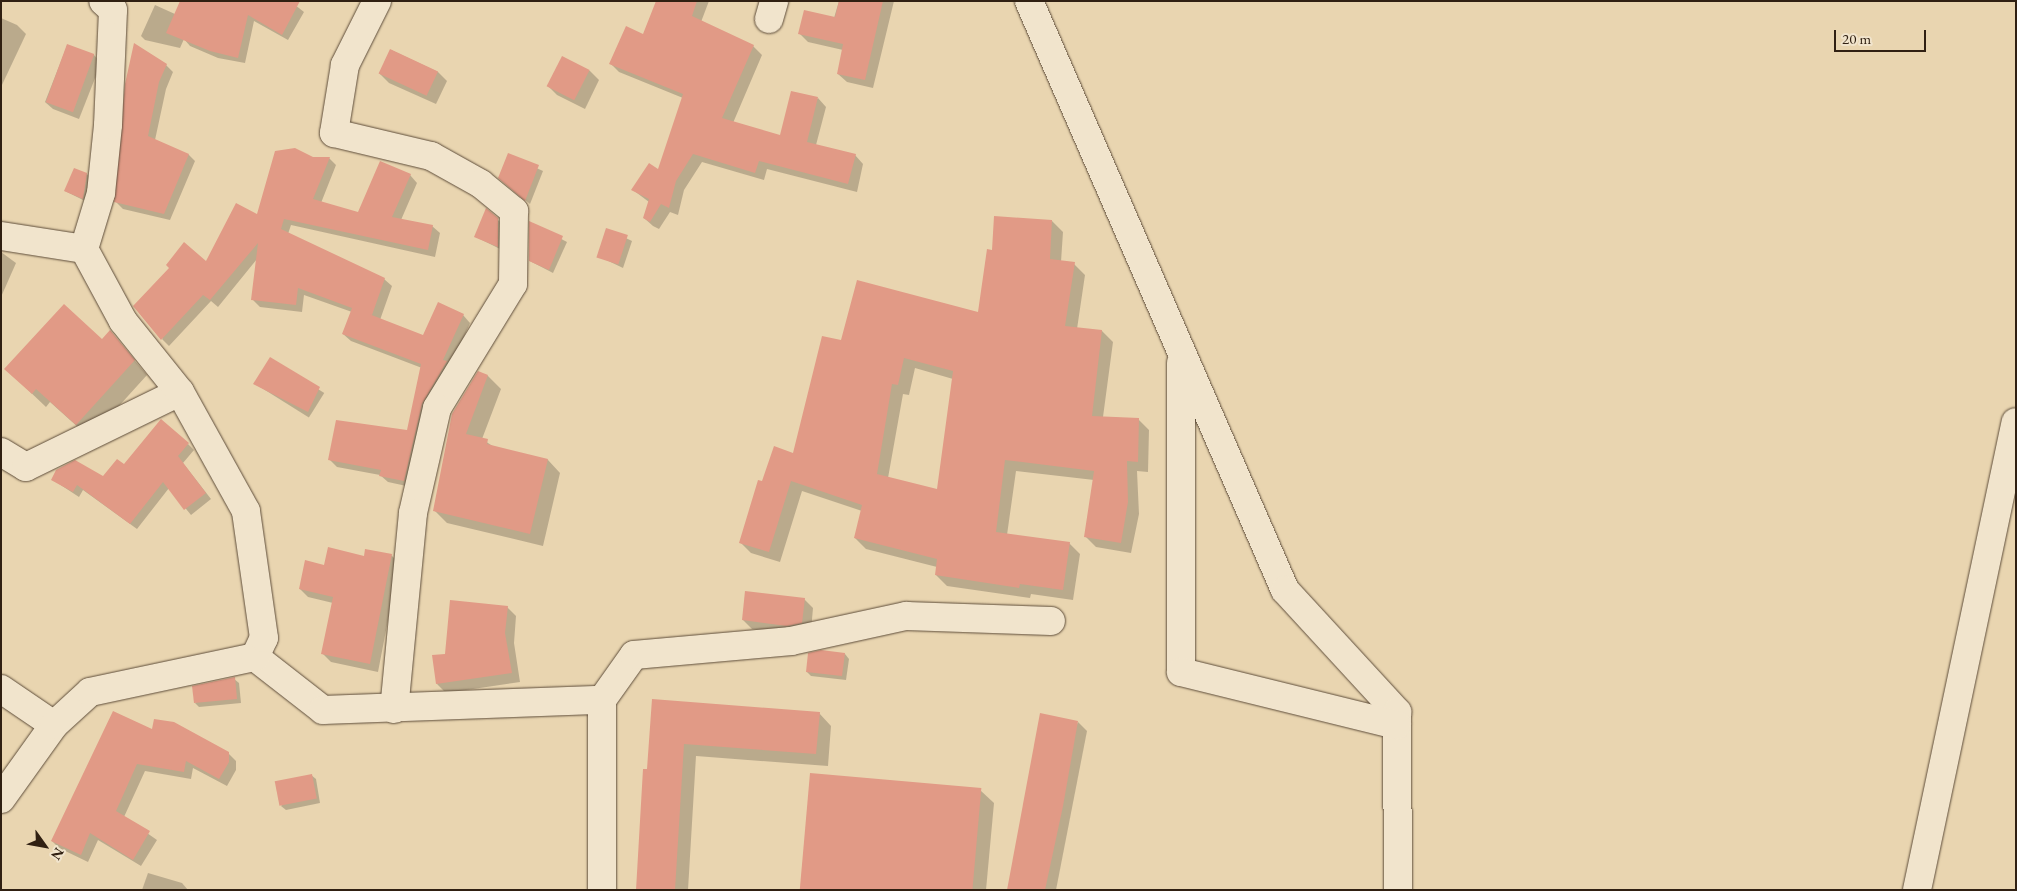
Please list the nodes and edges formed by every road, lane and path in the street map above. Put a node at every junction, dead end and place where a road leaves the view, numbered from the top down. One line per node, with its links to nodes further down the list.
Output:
1 (103, 1): 5 (street)
2 (377, 1): 14 (street)
3 (1029, 1): 6 (street)
4 (1, 236): 5 (street)
5 (84, 249): 7 (street)
6 (1180, 353): 15 (street); 15 (street)
7 (180, 392): 9 (street); 11 (street)
8 (2016, 422): 20 (street)
9 (1, 452)
10 (1052, 621): 13 (street)
11 (255, 657): 14 (street); 16 (street)
12 (1, 689): 16 (street)
13 (602, 700): 14 (street); 18 (street)
14 (394, 709)
15 (1397, 724): 19 (street)
16 (54, 725): 17 (street)
17 (1, 799)
18 (602, 890)
19 (1398, 890)
20 (1917, 890)

